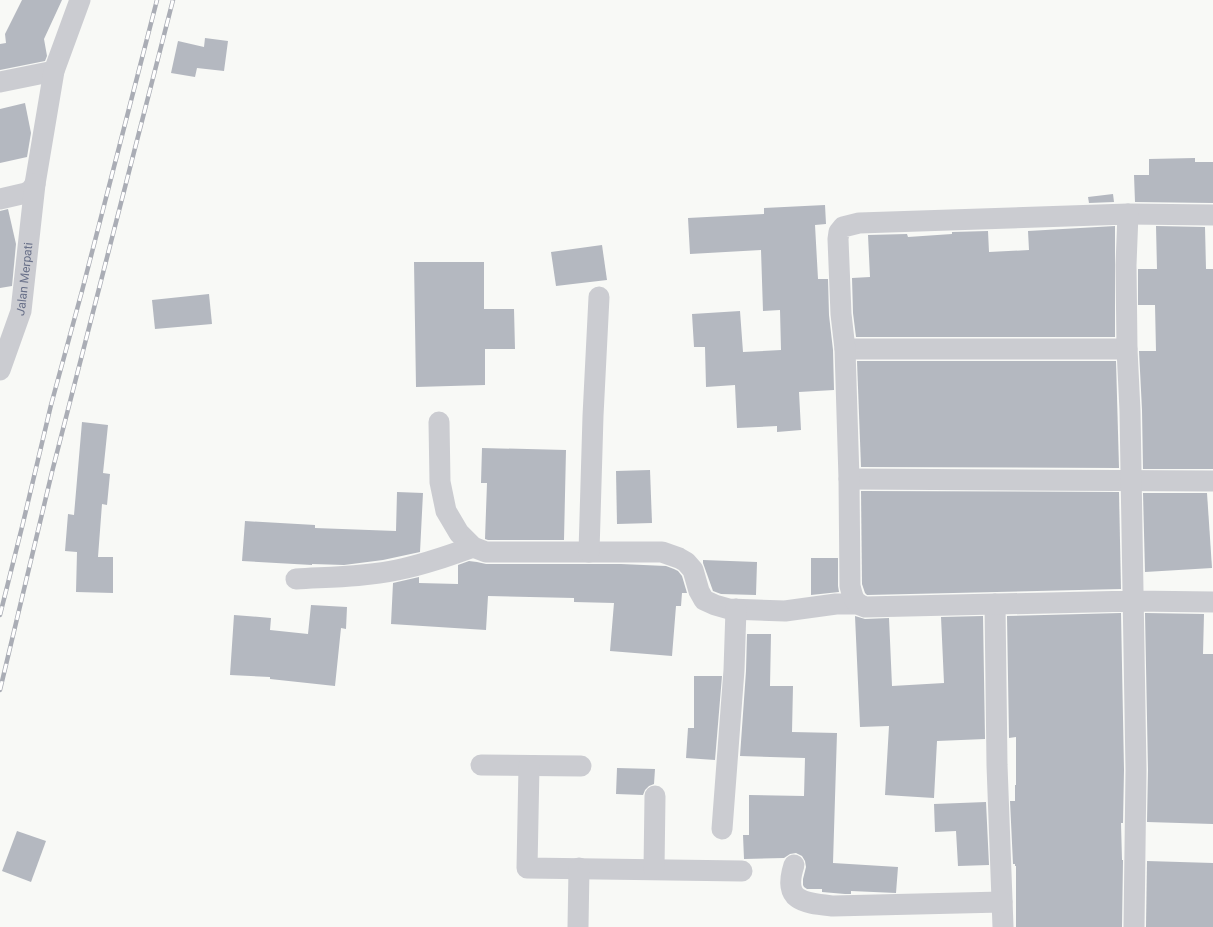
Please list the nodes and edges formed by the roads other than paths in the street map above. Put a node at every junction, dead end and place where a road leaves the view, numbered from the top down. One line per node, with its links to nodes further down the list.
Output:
1 (80, 0): 2 (street, Jalan Merpati)
2 (54, 70): 3 (street); 4 (street, Jalan Merpati)
3 (0, 82)
4 (34, 184): 5 (street); 9 (street, Jalan Merpati)
5 (0, 199)
6 (1128, 214): 7 (street); 11 (street); 12 (street)
7 (1213, 215)
8 (599, 297): 19 (street)
9 (21, 311): 10 (street); 13 (street, Jalan Merpati)
10 (0, 316)
11 (845, 349): 12 (street); 15 (street)
12 (1127, 349): 16 (street)
13 (0, 370)
14 (439, 422): 18 (street)
15 (849, 479): 16 (street); 23 (street)
16 (1131, 480): 17 (street); 21 (street)
17 (1213, 482)
18 (473, 547): 19 (street); 20 (street)
19 (589, 552): 25 (street)
20 (296, 579)
21 (1134, 601): 22 (street); 24 (street); 38 (street)
22 (1213, 602)
23 (858, 604): 24 (street); 25 (street)
24 (995, 604): 35 (street)
25 (736, 609): 30 (street)
26 (481, 765): 27 (street)
27 (529, 766): 28 (street); 32 (street)
28 (581, 766)
29 (655, 796): 33 (street)
30 (722, 829)
31 (794, 865): 35 (street)
32 (578, 868): 33 (street); 36 (street)
33 (654, 869): 34 (street)
34 (742, 870)
35 (1002, 902): 37 (street)
36 (578, 927)
37 (1003, 927)
38 (1134, 927)

